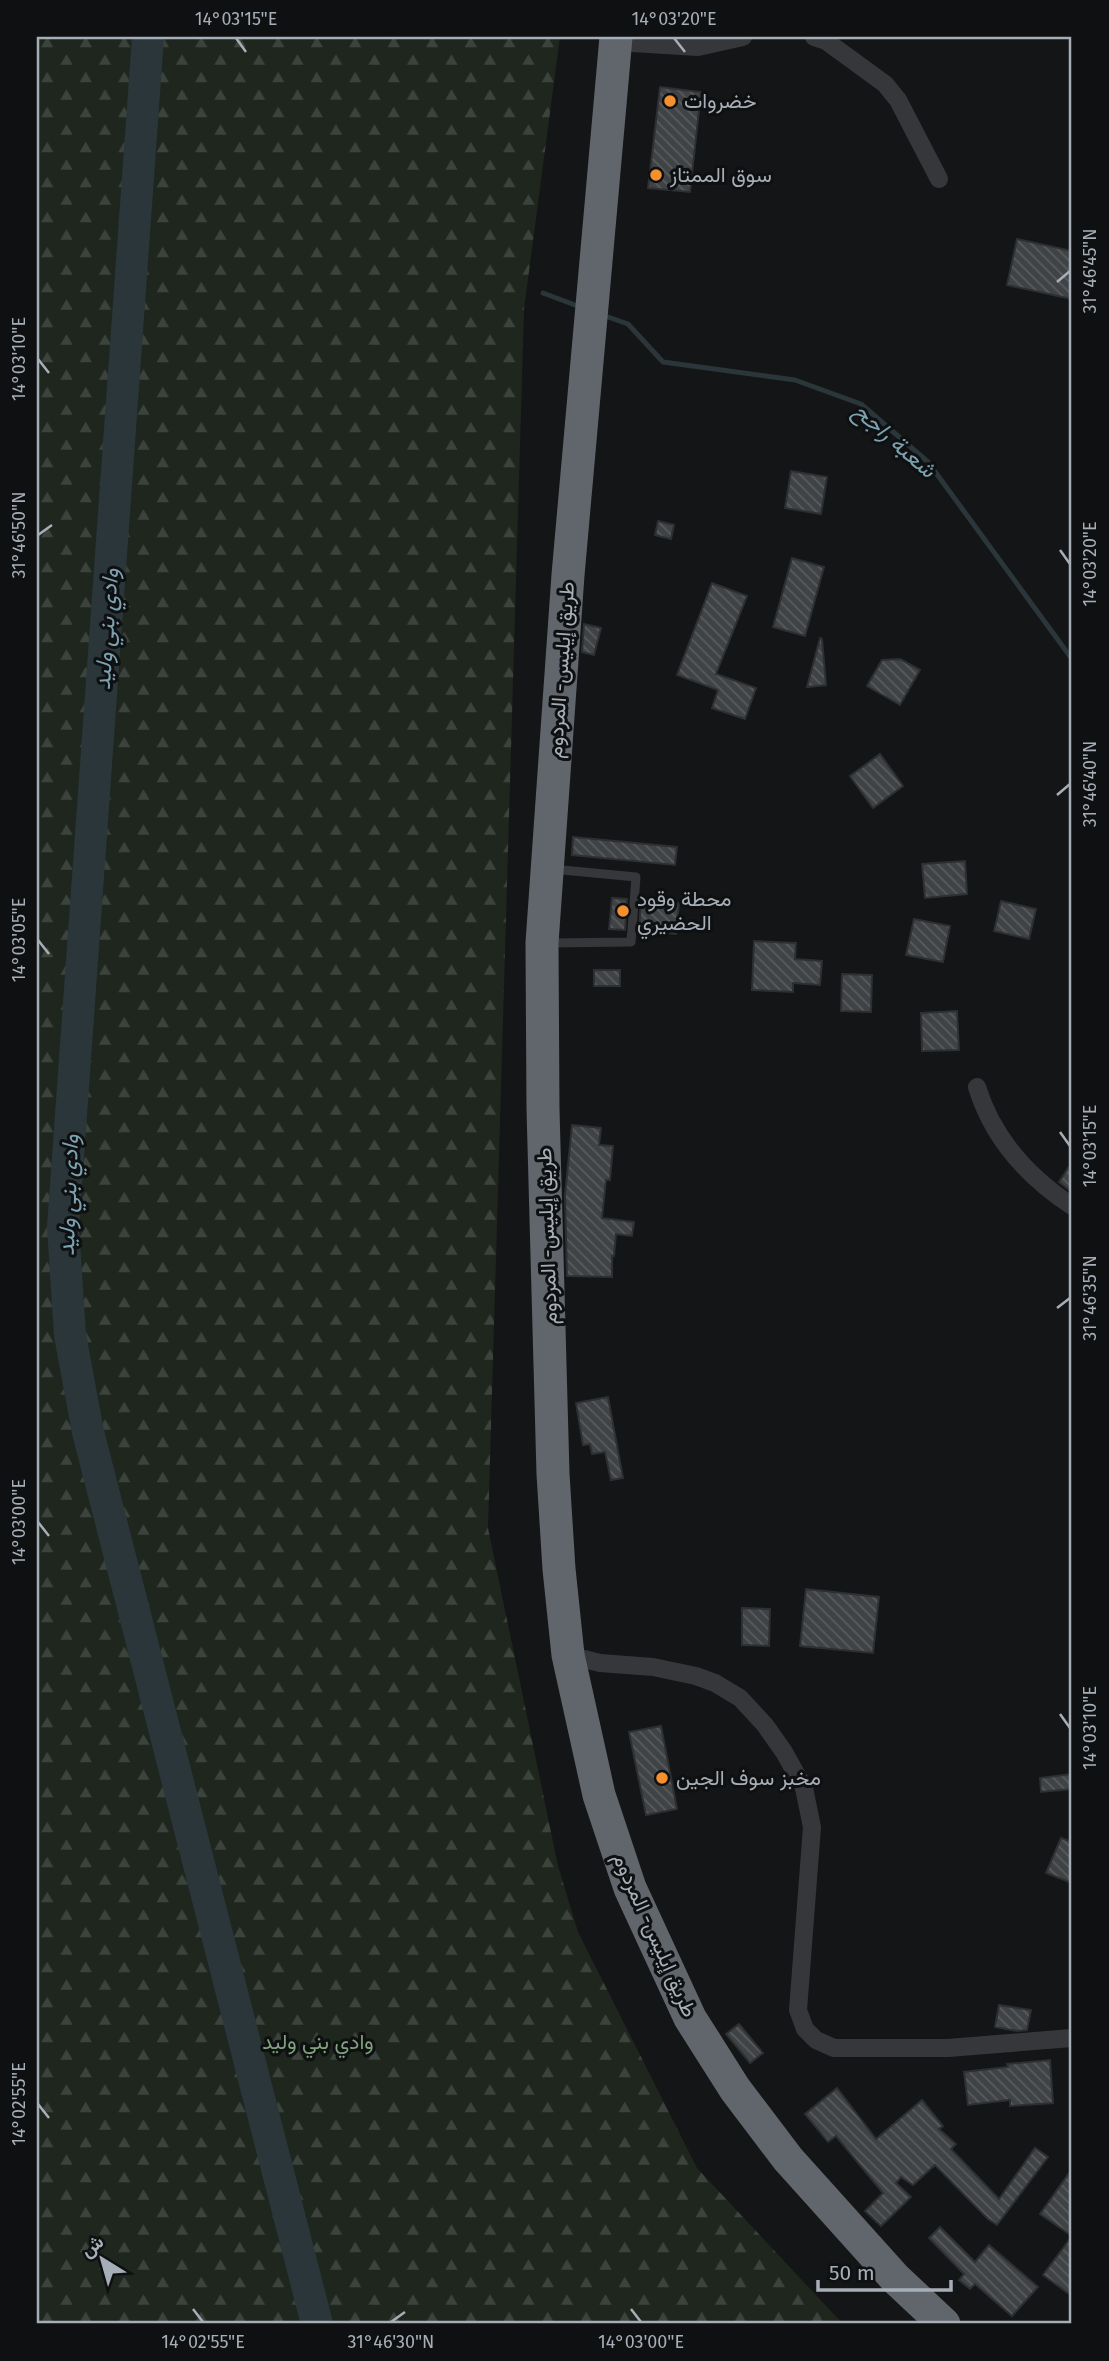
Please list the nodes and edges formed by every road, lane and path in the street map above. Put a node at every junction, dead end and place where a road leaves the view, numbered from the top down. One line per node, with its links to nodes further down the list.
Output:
1 (743, 37): 3 (street)
2 (814, 37): 4 (street)
3 (616, 39): 5 (highway, طريق إيليس- المردوم)
4 (939, 179)
5 (547, 868): 6 (highway, طريق إيليس- المردوم); 6 (lane)
6 (542, 943): 9 (highway, طريق إيليس- المردوم)
7 (977, 1087): 8 (street)
8 (1072, 1206)
9 (568, 1655): 10 (street); 11 (highway, طريق إيليس- المردوم)
10 (1072, 2038)
11 (944, 2324)

